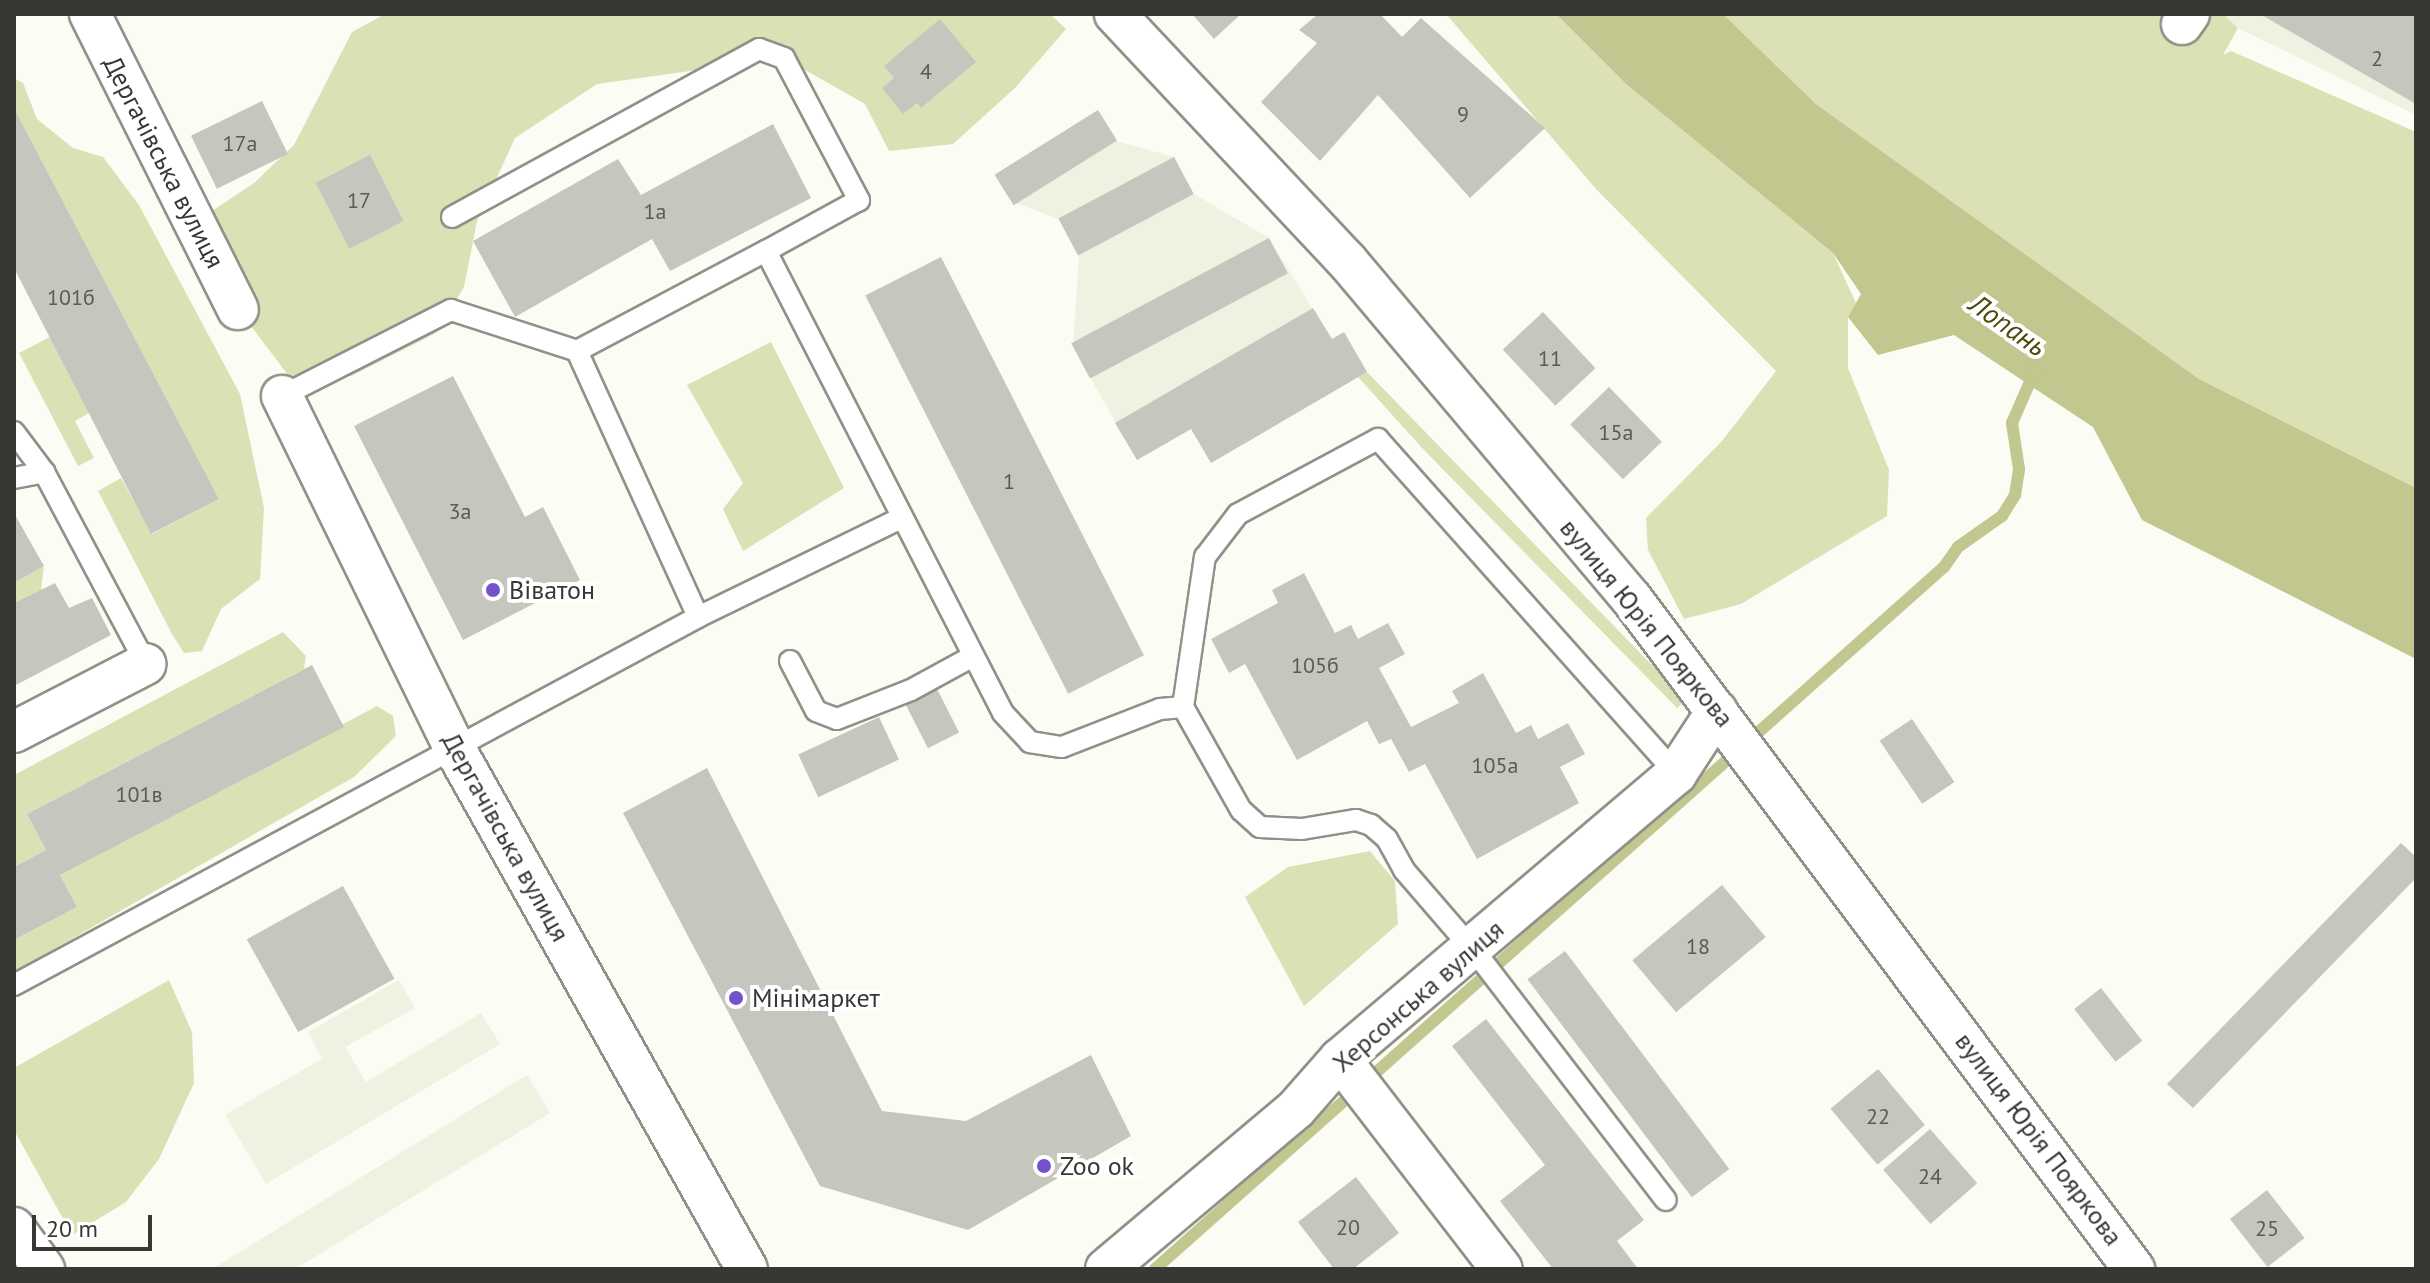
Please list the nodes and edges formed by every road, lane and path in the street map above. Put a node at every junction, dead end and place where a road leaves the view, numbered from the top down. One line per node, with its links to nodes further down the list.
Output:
1 (90, 14): 5 (street, Дергачівська вулиця)
2 (1115, 14): 17 (street, вулиця Юрія Пояркова)
3 (452, 217): 4 (lane)
4 (766, 251): 6 (lane); 11 (lane)
5 (238, 309)
6 (577, 351): 7 (lane); 12 (lane)
7 (282, 396): 19 (street, Дергачівська вулиця)
8 (14, 432): 9 (lane)
9 (44, 472): 10 (lane); 15 (lane)
10 (14, 478)
11 (899, 519): 12 (lane); 13 (lane)
12 (698, 617): 19 (lane)
13 (973, 656): 14 (lane); 16 (lane)
14 (790, 661)
15 (146, 664): 18 (street)
16 (1183, 707): 20 (lane); 21 (lane)
17 (1723, 718): 20 (street, Херсонська вулиця); 30 (street, вулиця Юрія Пояркова)
18 (14, 732)
19 (455, 749): 22 (lane); 27 (street, Дергачівська вулиця)
20 (1676, 774): 21 (street, Херсонська вулиця)
21 (1475, 954): 23 (street, Херсонська вулиця); 24 (lane)
22 (14, 985)
23 (1344, 1065): 28 (street, Херсонська вулиця); 29 (street)
24 (1666, 1200)
25 (14, 1228): 26 (street)
26 (44, 1269)
27 (747, 1269)
28 (1106, 1269)
29 (1502, 1269)
30 (2134, 1269)

